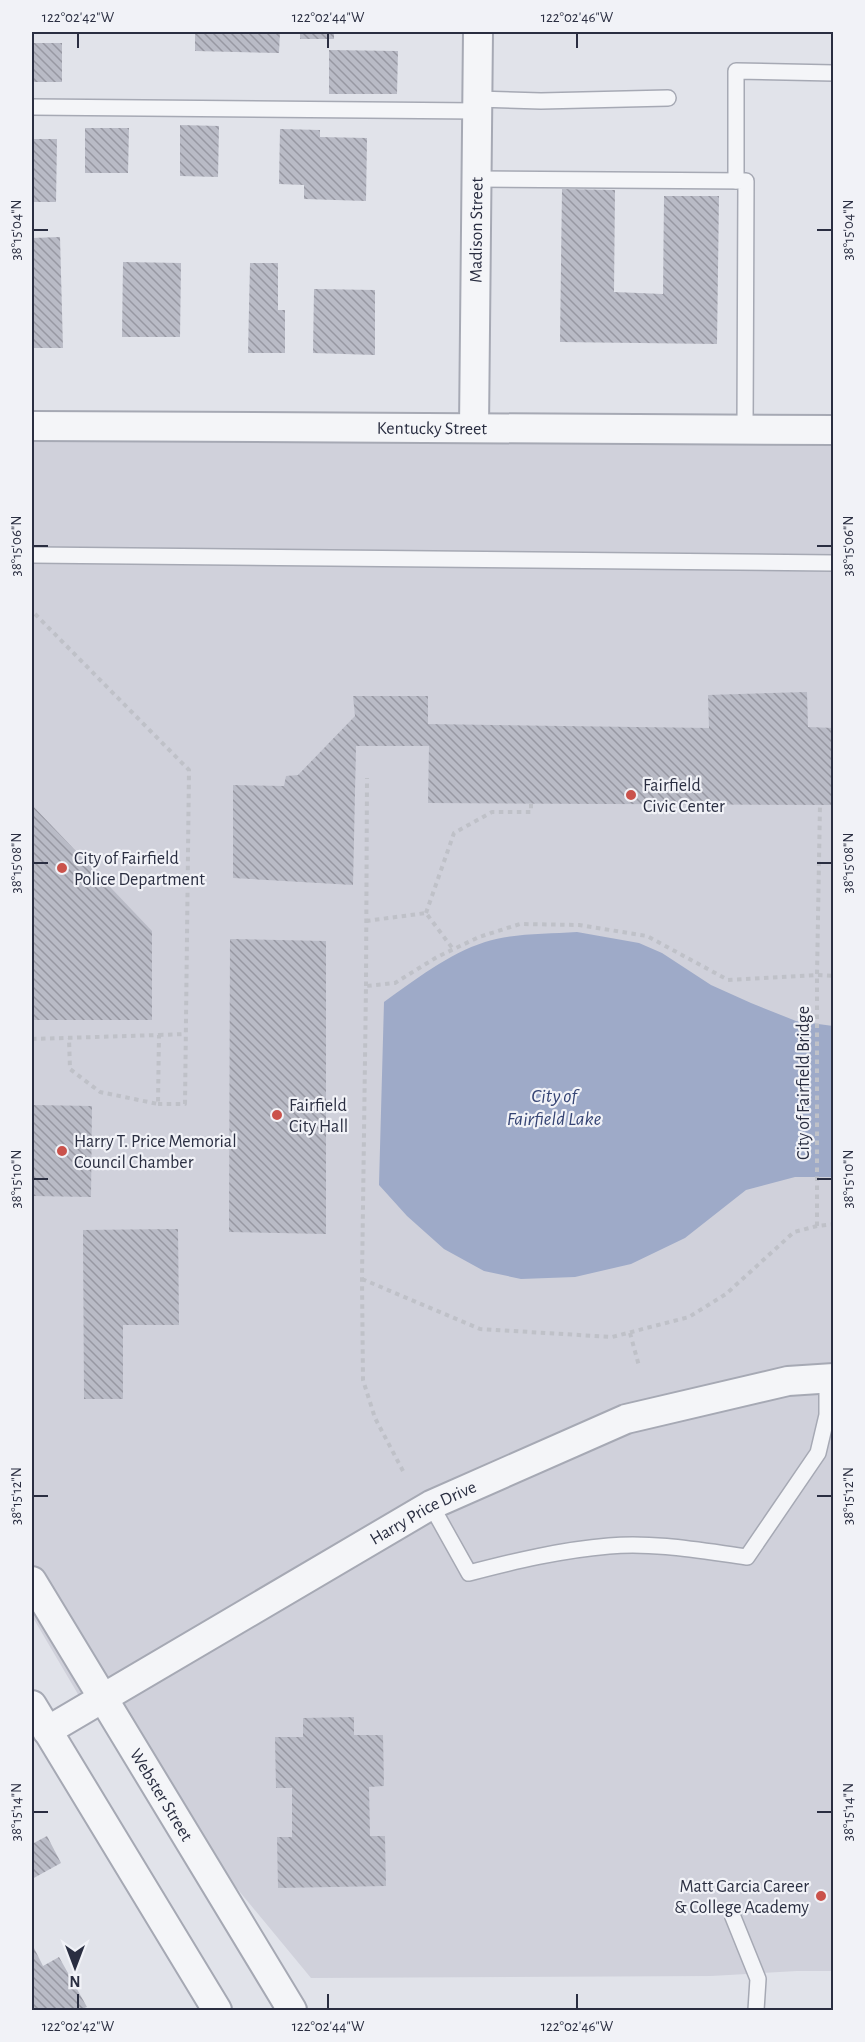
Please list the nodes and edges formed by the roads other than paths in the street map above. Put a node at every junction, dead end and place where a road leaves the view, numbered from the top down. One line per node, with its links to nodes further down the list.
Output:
1 (478, 32): 4 (street, Madison Street)
2 (834, 73): 7 (lane)
3 (668, 98): 4 (lane)
4 (477, 105): 5 (lane); 6 (street, Madison Street)
5 (32, 107)
6 (477, 178): 7 (lane); 9 (street, Madison Street)
7 (736, 181): 10 (lane)
8 (32, 426): 9 (street, Kentucky Street)
9 (474, 428): 10 (street, Kentucky Street)
10 (745, 430): 11 (street, Kentucky Street)
11 (834, 430)
12 (32, 555): 13 (lane)
13 (834, 563)
14 (830, 1379): 15 (street, Harry Price Drive); 15 (lane)
15 (431, 1505): 17 (street, Harry Price Drive)
16 (32, 1581): 17 (street, Webster Street)
17 (103, 1699): 19 (street, Harry Price Drive); 22 (street, Webster Street)
18 (32, 1705): 19 (street)
19 (47, 1731): 21 (street)
20 (734, 1917): 23 (lane)
21 (217, 2010)
22 (292, 2010)
23 (756, 2010)

